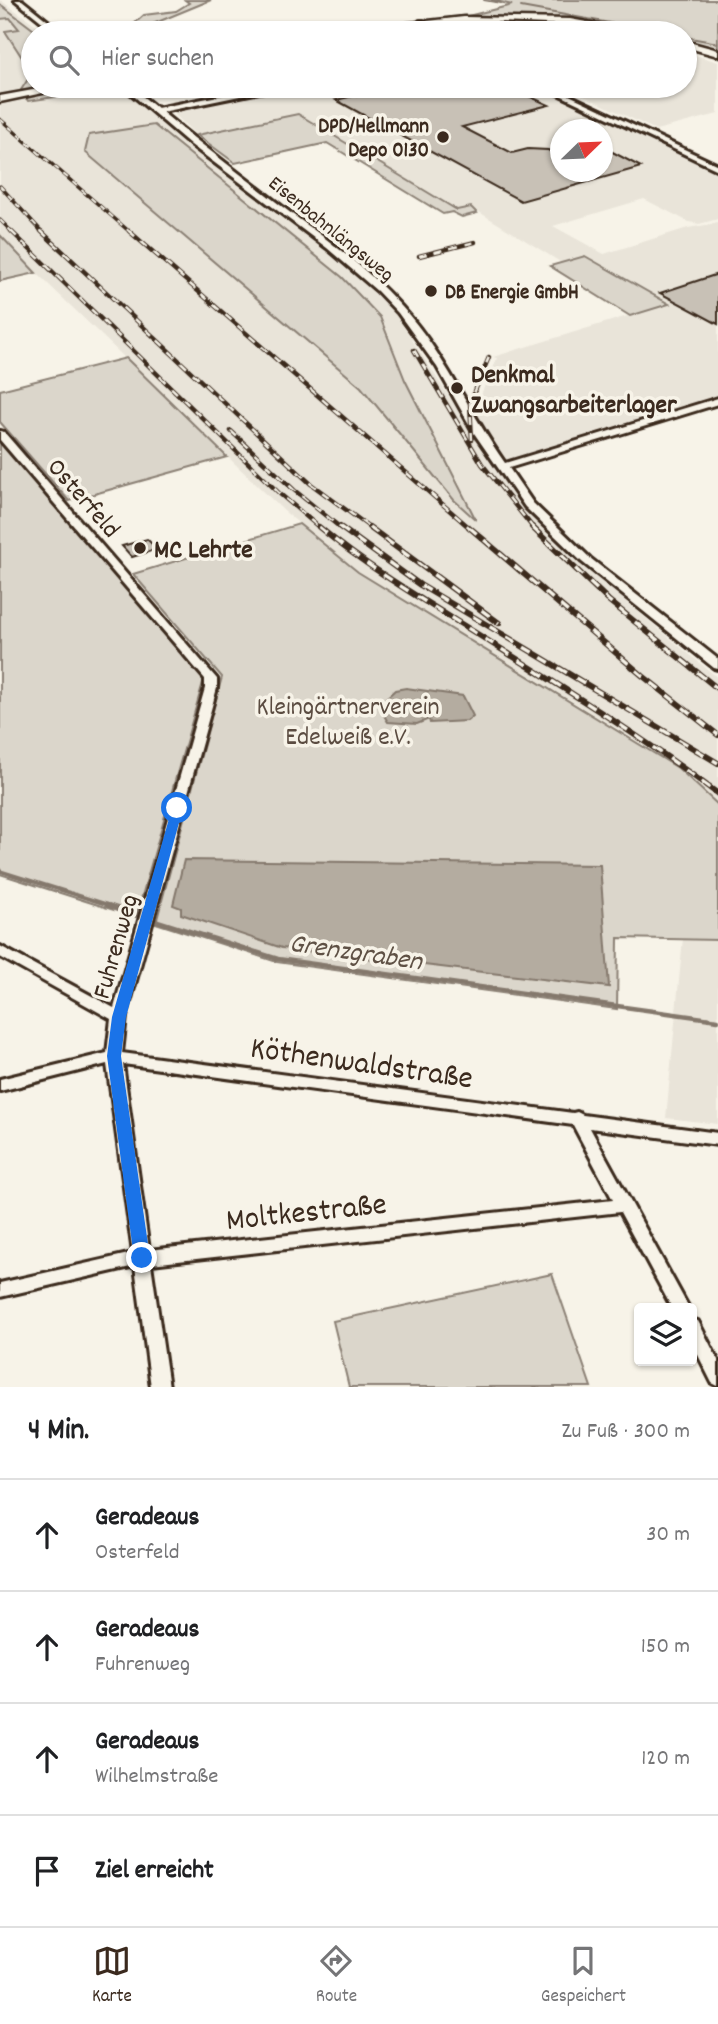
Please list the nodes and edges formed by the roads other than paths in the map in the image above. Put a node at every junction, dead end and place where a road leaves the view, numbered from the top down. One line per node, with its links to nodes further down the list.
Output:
1 (18, 0): 2 (street)
2 (45, 21)
3 (435, 21): 4 (main road)
4 (558, 21)
5 (697, 47): 6 (main road)
6 (718, 53)
7 (21, 95): 11 (main road)
8 (140, 98): 12 (street, Eisenbahnlängsweg)
9 (219, 98): 12 (street)
10 (570, 98): 13 (street)
11 (0, 99)
12 (155, 111): 16 (street, Eisenbahnlängsweg)
13 (718, 168)
14 (718, 401): 16 (street)
15 (0, 434): 18 (street, Osterfeld)
16 (502, 467): 17 (street, Eisenbahnlängsweg)
17 (718, 665)
18 (166, 850): 19 (street, Fuhrenweg)
19 (147, 917): 21 (street, Fuhrenweg)
20 (0, 951): 21 (street)
21 (119, 1017): 22 (street, Fuhrenweg)
22 (114, 1056): 23 (street, Köthenwaldstraße); 24 (street, Köthenwaldstraße); 27 (street)
23 (0, 1085)
24 (577, 1118): 25 (street, Köthenwaldstraße); 26 (street)
25 (718, 1139)
26 (622, 1205): 27 (street, Moltkestraße); 29 (street)
27 (142, 1258): 28 (street, Moltkestraße); 33 (street)
28 (0, 1290)
29 (678, 1303)
30 (697, 1332): 31 (street)
31 (713, 1352): 32 (street)
32 (718, 1378)
33 (160, 1387)

